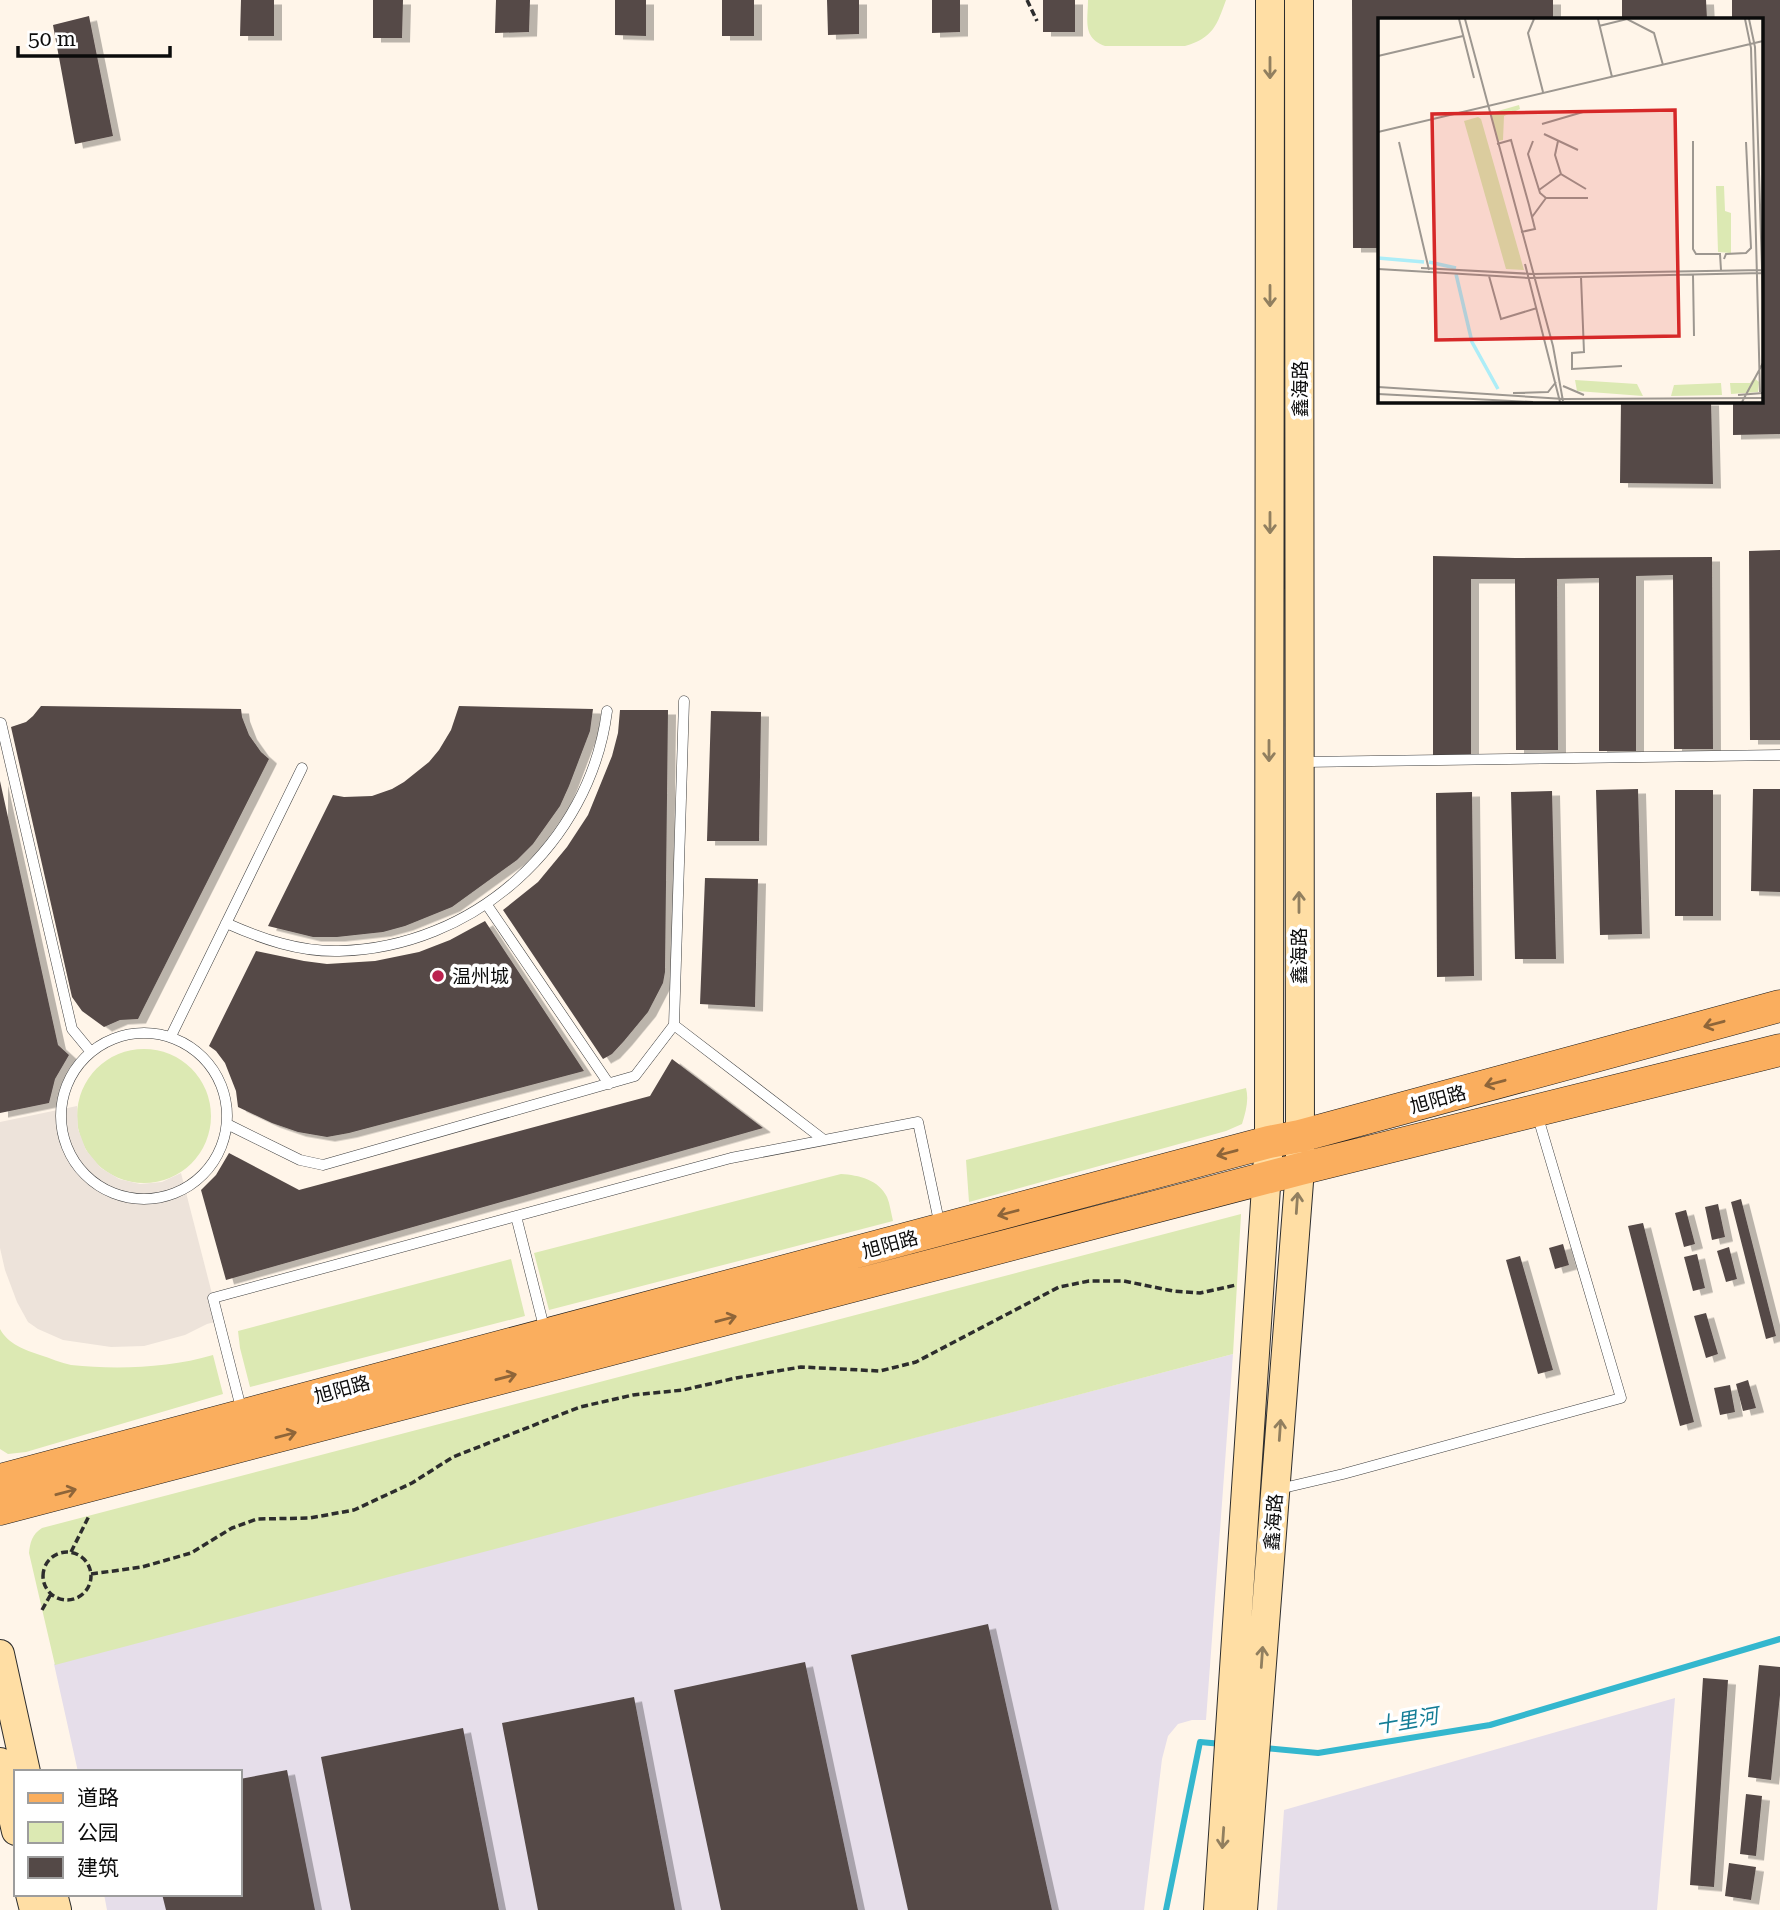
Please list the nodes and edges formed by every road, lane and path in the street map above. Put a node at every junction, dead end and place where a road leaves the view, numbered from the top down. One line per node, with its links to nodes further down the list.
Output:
1 (1027, 0): 4 (path)
2 (1270, 0): 23 (street, 鑫海路, one-way to 23)
3 (1299, 0): 9 (street, 鑫海路)
4 (1037, 21)
5 (684, 701): 14 (lane)
6 (607, 711): 11 (lane)
7 (1, 723): 17 (lane)
8 (1780, 755): 9 (lane)
9 (1300, 762): 21 (street, 鑫海路, one-way to 9)
10 (302, 768): 12 (lane)
11 (487, 905): 12 (lane); 18 (lane)
12 (226, 923): 15 (lane)
13 (1780, 1006): 21 (main road, 旭阳路, one-way to 21)
14 (674, 1026): 18 (lane); 22 (lane)
15 (171, 1036): 17 (lane); 20 (lane)
16 (1780, 1050): 19 (main road, 旭阳路)
17 (91, 1052): 20 (lane)
18 (609, 1084): 20 (lane)
19 (1536, 1111): 24 (main road, 旭阳路); 32 (lane)
20 (227, 1124)
21 (1300, 1136): 23 (main road, 旭阳路); 24 (street, 鑫海路)
22 (824, 1140): 26 (lane); 27 (lane)
23 (1269, 1142): 25 (street, 鑫海路); 27 (main road, 旭阳路, one-way to 27)
24 (1300, 1169): 25 (main road, 旭阳路); 32 (street, 鑫海路, one-way to 24)
25 (1268, 1178): 33 (main road, 旭阳路, one-way to 25); 40 (street, 鑫海路)
26 (516, 1216): 29 (lane); 30 (lane)
27 (941, 1230): 29 (main road, 旭阳路)
28 (1240, 1275): 36 (path)
29 (547, 1335): 30 (main road, 旭阳路)
30 (243, 1415): 31 (main road, 旭阳路)
31 (0, 1480)
32 (1275, 1490): 40 (street, 鑫海路, one-way to 32)
33 (0, 1509)
34 (89, 1516): 35 (path)
35 (71, 1552): 36 (path); 37 (path)
36 (91, 1574): 37 (path)
37 (51, 1594): 38 (path)
38 (42, 1610)
39 (0, 1654): 42 (street)
40 (1244, 1724): 43 (street, 鑫海路)
41 (0, 1762): 44 (street)
42 (26, 1770)
43 (1240, 1771): 45 (street, 鑫海路, one-way to 45); 46 (street, 鑫海路)
44 (14, 1822)
45 (1218, 1910)
46 (1242, 1910)

